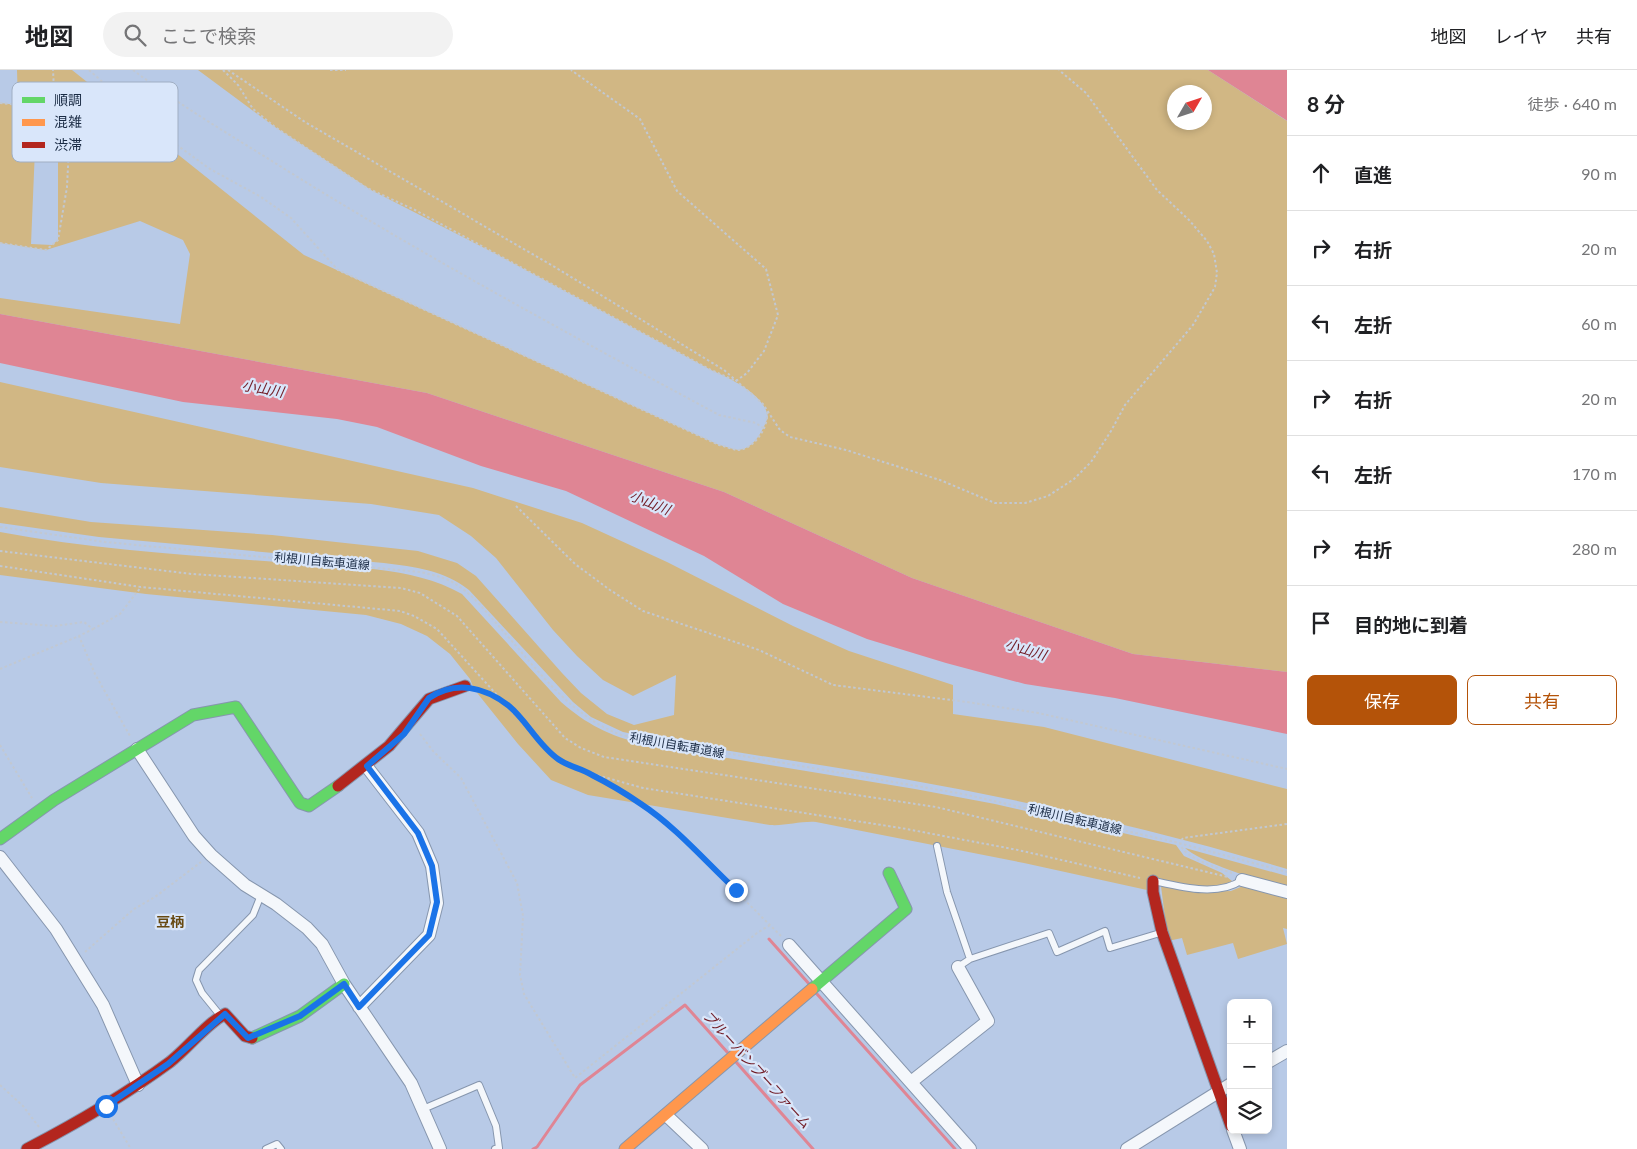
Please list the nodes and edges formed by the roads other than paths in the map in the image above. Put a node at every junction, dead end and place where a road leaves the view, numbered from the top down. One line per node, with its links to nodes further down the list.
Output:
1 (465, 686): 3 (street)
2 (137, 748): 3 (street); 4 (street); 11 (street)
3 (367, 766): 18 (street)
4 (0, 839)
5 (937, 846): 14 (lane)
6 (0, 857): 23 (street)
7 (889, 873): 16 (street)
8 (1242, 880): 9 (lane); 10 (street)
9 (1153, 881): 12 (street)
10 (1287, 892)
11 (261, 895): 17 (street); 19 (lane)
12 (1162, 932): 14 (lane); 25 (street)
13 (789, 945): 16 (street)
14 (970, 959): 15 (lane)
15 (958, 967): 22 (street)
16 (821, 981): 22 (street); 27 (street)
17 (344, 984): 18 (street); 19 (street)
18 (359, 1007): 26 (street)
19 (221, 1016): 23 (street)
20 (1287, 1051): 21 (street)
21 (1272, 1060)
22 (911, 1082): 37 (street)
23 (138, 1085): 30 (street)
24 (1227, 1086): 25 (street)
25 (1217, 1091): 28 (street); 38 (street)
26 (423, 1109): 33 (street); 34 (lane)
27 (666, 1115): 35 (street); 36 (street)
28 (1227, 1116)
29 (1234, 1134): 39 (street)
30 (27, 1149)
31 (266, 1149): 32 (lane)
32 (281, 1149)
33 (440, 1149)
34 (495, 1149)
35 (626, 1149)
36 (702, 1149)
37 (970, 1149)
38 (1127, 1149)
39 (1240, 1149)

